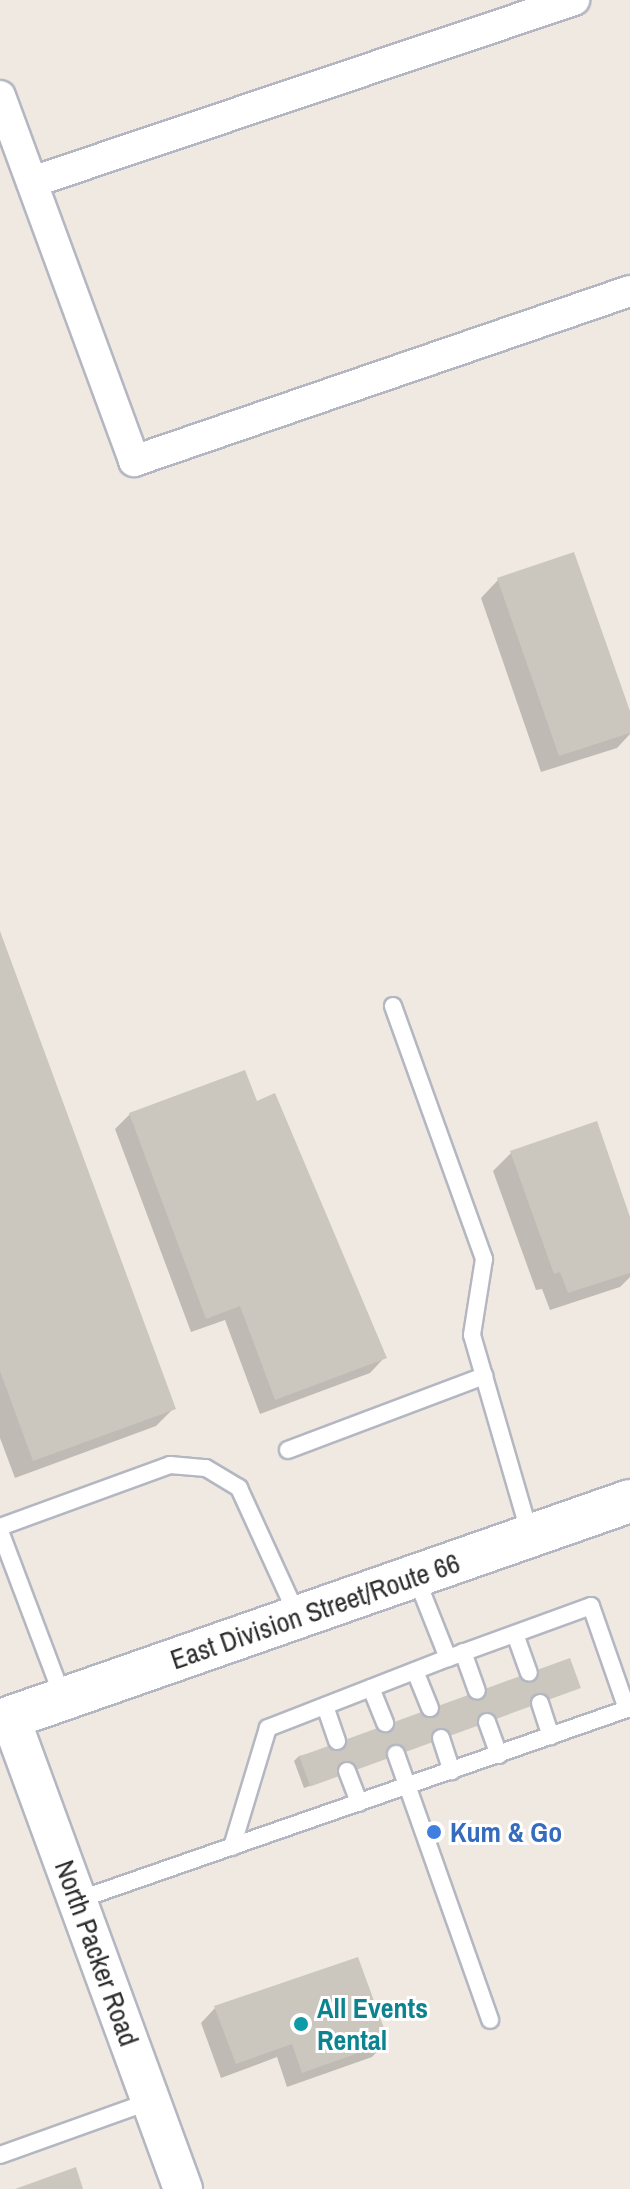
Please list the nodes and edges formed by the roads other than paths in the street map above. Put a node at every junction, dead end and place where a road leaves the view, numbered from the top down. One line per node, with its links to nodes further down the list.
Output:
1 (574, 0): 3 (street)
2 (0, 96): 3 (street)
3 (32, 182): 4 (street)
4 (630, 291)
5 (393, 1006): 6 (lane)
6 (484, 1376): 7 (lane); 10 (lane)
7 (288, 1450)
8 (630, 1501): 10 (main road, East Division Street/Route 66)
9 (0, 1529): 12 (lane); 19 (lane)
10 (530, 1536): 11 (main road, East Division Street/Route 66)
11 (415, 1575): 12 (main road, East Division Street/Route 66); 14 (lane)
12 (298, 1617): 19 (main road, East Division Street/Route 66)
13 (515, 1634): 14 (lane); 16 (lane); 26 (lane)
14 (455, 1655): 15 (lane); 18 (lane)
15 (415, 1671): 17 (lane); 22 (lane)
16 (529, 1673)
17 (371, 1688): 21 (lane); 25 (lane)
18 (477, 1691)
19 (63, 1699): 23 (main road, East Division Street/Route 66)
20 (540, 1703): 26 (lane)
21 (325, 1706): 28 (lane); 35 (lane)
22 (430, 1708)
23 (5, 1719): 36 (street, North Packer Road)
24 (487, 1722): 30 (lane)
25 (385, 1723)
26 (551, 1736): 30 (lane)
27 (441, 1738): 32 (lane)
28 (337, 1741)
29 (396, 1754): 33 (lane)
30 (499, 1755): 32 (lane)
31 (347, 1771): 34 (lane)
32 (452, 1771): 33 (lane)
33 (408, 1785): 34 (lane); 37 (lane)
34 (359, 1803): 35 (lane)
35 (232, 1847): 36 (lane)
36 (78, 1900): 38 (street, North Packer Road)
37 (490, 2020)
38 (151, 2101): 39 (lane); 40 (street, North Packer Road)
39 (0, 2155)
40 (183, 2189)

